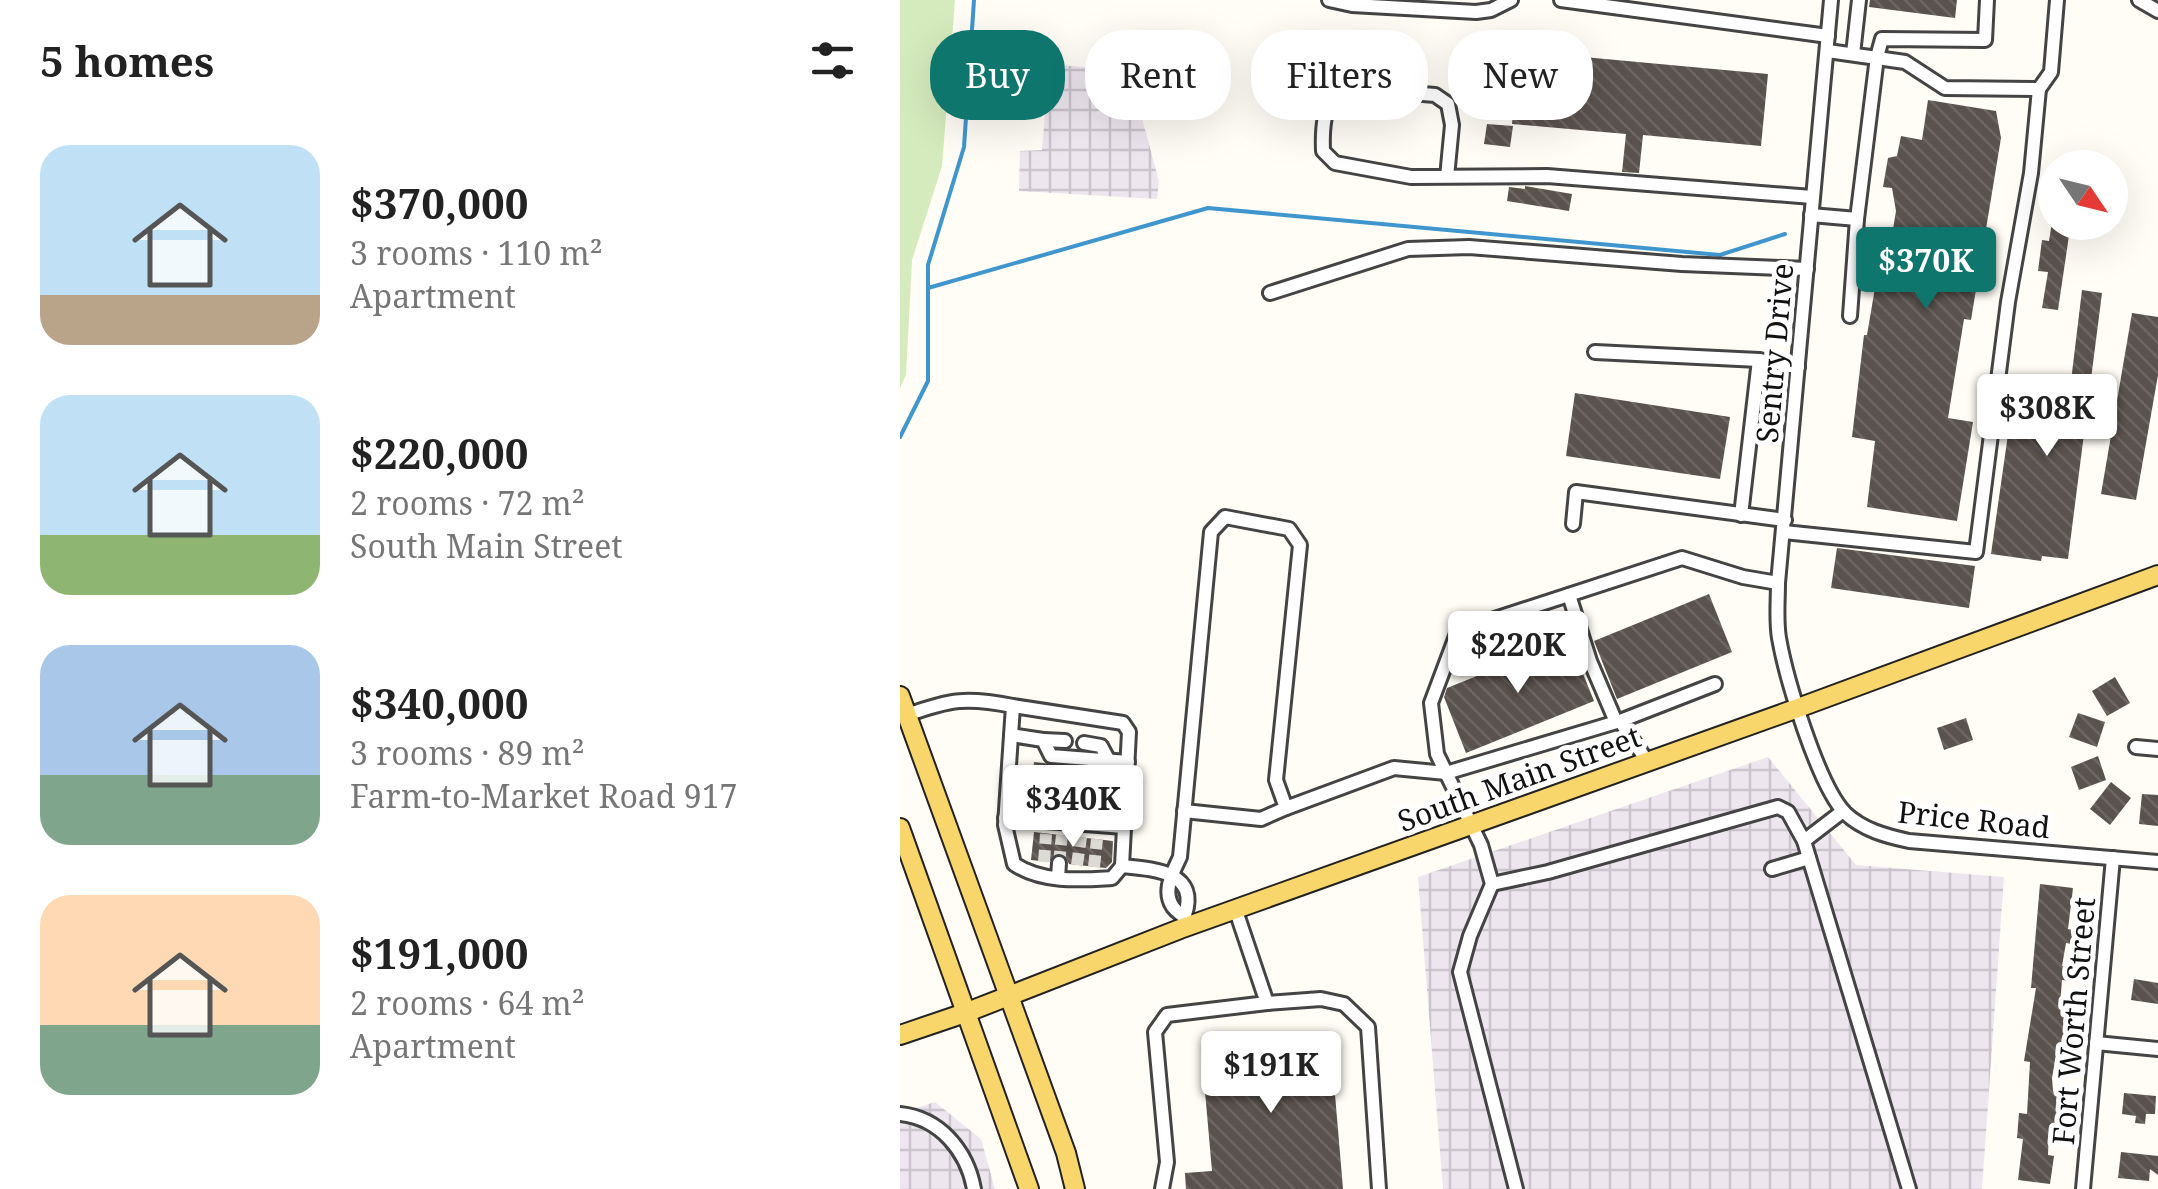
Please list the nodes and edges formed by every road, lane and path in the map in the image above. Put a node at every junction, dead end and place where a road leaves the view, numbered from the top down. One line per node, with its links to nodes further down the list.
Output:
1 (1329, 0): 2 (street)
2 (1511, 0)
3 (1561, 0): 10 (street)
4 (1831, 0): 10 (street, Sentry Drive)
5 (1859, 0): 12 (street)
6 (1987, 0): 13 (street)
7 (2058, 0): 14 (street)
8 (2139, 0): 9 (street)
9 (2158, 11)
10 (1828, 36): 11 (street, Sentry Drive)
11 (1828, 51): 12 (street); 16 (street, Sentry Drive)
12 (1854, 54): 13 (street)
13 (1877, 57): 14 (street); 18 (street)
14 (2039, 89): 27 (street)
15 (1446, 176): 15 (street); 16 (street)
16 (1812, 197): 17 (street, Sentry Drive)
17 (1811, 215): 18 (street); 19 (street, Sentry Drive)
18 (1857, 219): 21 (street)
19 (1806, 269): 20 (street); 24 (street, Sentry Drive)
20 (1270, 293)
21 (1850, 316)
22 (1595, 352): 23 (street)
23 (1759, 360): 24 (street); 25 (street)
24 (1798, 367): 27 (street, Sentry Drive)
25 (1741, 515): 26 (street); 27 (street)
26 (1574, 524)
27 (1785, 526): 29 (street, Sentry Drive)
28 (2158, 574): 34 (main road, South Main Street)
29 (1778, 583): 30 (street); 34 (street, Sentry Drive)
30 (1569, 595): 36 (street); 46 (street)
31 (1715, 684): 36 (street)
32 (900, 696): 35 (main road)
33 (1013, 706): 35 (street); 37 (street); 45 (street)
34 (1798, 708): 44 (main road, South Main Street); 49 (street)
35 (907, 715): 67 (main road)
36 (1618, 721): 44 (street); 46 (street)
37 (1011, 735): 38 (street); 50 (street)
38 (1042, 740): 39 (street); 43 (street)
39 (1066, 741)
40 (1084, 743): 43 (street)
41 (2136, 747): 42 (street)
42 (2158, 749)
43 (1108, 761): 45 (street)
44 (1647, 761): 51 (main road, South Main Street)
45 (1128, 762): 52 (street)
46 (1446, 773): 47 (street); 51 (street)
47 (1286, 808): 48 (street); 48 (street)
48 (1184, 810): 62 (street)
49 (1843, 811): 54 (street); 56 (street, Price Road)
50 (1005, 818): 52 (street); 63 (street)
51 (1471, 824): 64 (street); 65 (main road, South Main Street)
52 (1124, 826): 60 (street)
53 (900, 828): 69 (main road)
54 (1804, 842): 55 (street); 64 (street)
55 (1809, 858): 61 (street); 80 (street)
56 (2113, 858): 58 (street, Price Road); 71 (street, Fort Worth Street)
57 (1044, 862): 63 (street)
58 (2158, 862)
59 (1059, 863): 63 (street)
60 (1122, 866): 62 (street); 63 (street)
61 (1772, 869)
62 (1172, 876): 66 (street)
63 (1051, 877)
64 (1492, 884): 79 (street)
65 (1236, 911): 66 (main road, South Main Street); 68 (street)
66 (1188, 921): 67 (main road, South Main Street)
67 (1008, 996): 69 (main road, South Main Street); 76 (main road)
68 (1266, 1003): 77 (street); 78 (street)
69 (965, 1013): 70 (main road, South Main Street); 75 (main road)
70 (900, 1035)
71 (2096, 1043): 72 (street); 81 (street, Fort Worth Street)
72 (2158, 1050)
73 (900, 1114): 74 (street)
74 (974, 1189)
75 (1029, 1189)
76 (1075, 1189)
77 (1162, 1189)
78 (1379, 1189)
79 (1516, 1189)
80 (1910, 1189)
81 (2083, 1189)

